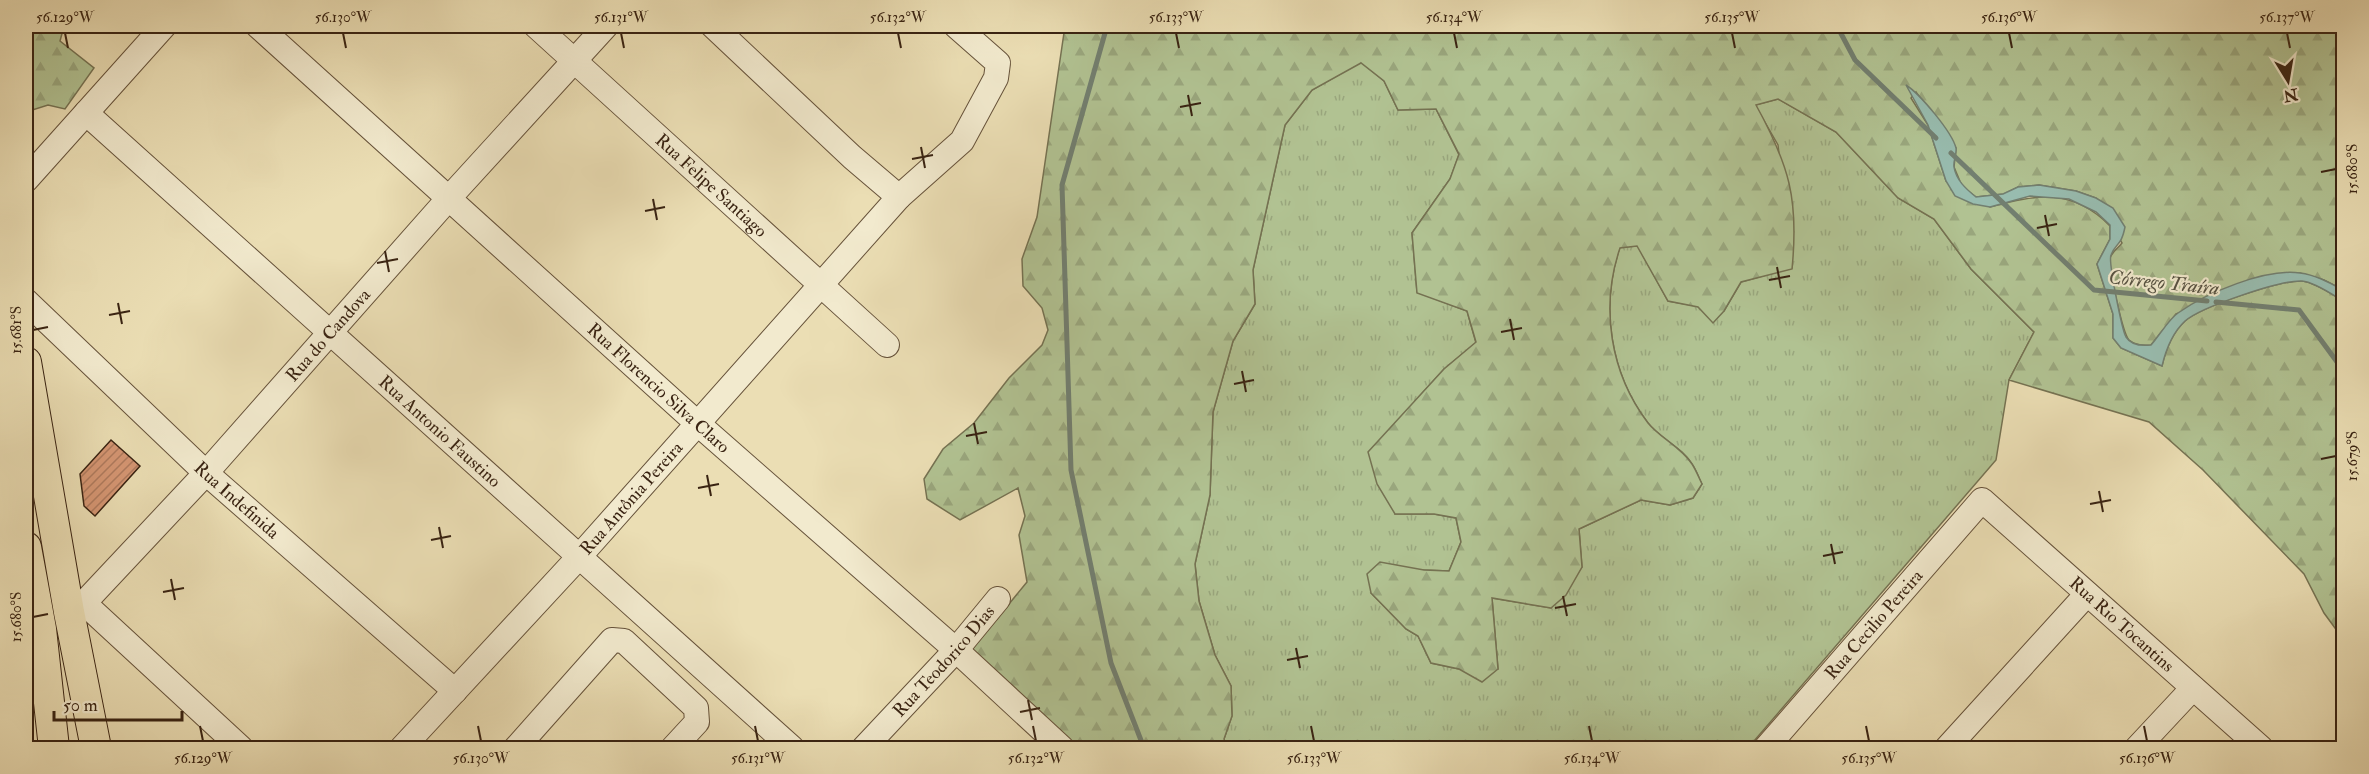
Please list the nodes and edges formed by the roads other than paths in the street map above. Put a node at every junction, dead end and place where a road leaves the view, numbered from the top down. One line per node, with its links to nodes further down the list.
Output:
1 (164, 26): 8 (street)
2 (258, 26): 11 (street, Rua Florencio Silva Claro)
3 (536, 26): 7 (street, Rua Felipe Santiago)
4 (606, 26): 7 (street, Rua do Candova)
5 (713, 26): 10 (street)
6 (956, 26): 10 (street, Rua Antônia Pereira)
7 (576, 61): 11 (street, Rua do Candova); 12 (street, Rua Felipe Santiago)
8 (86, 113): 9 (street); 14 (street, Rua Antonio Faustino)
9 (26, 180)
10 (899, 197): 12 (street, Rua Antônia Pereira)
11 (449, 198): 14 (street, Rua do Candova); 17 (street, Rua Florencio Silva Claro)
12 (822, 284): 15 (street, Rua Felipe Santiago); 17 (street, Rua Antônia Pereira)
13 (26, 301): 18 (street, Rua Indefinida)
14 (330, 334): 18 (street, Rua do Candova); 21 (street, Rua Antonio Faustino)
15 (888, 345)
16 (26, 362): 24 (main road)
17 (697, 423): 21 (street, Rua Antônia Pereira); 26 (street, Rua Florencio Silva Claro)
18 (206, 473): 24 (street, Rua do Candova); 29 (street, Rua Indefinida)
19 (1982, 500): 22 (street, Rua Rio Tocantins); 30 (street, Rua Cecilio Pereira)
20 (26, 547): 25 (main road)
21 (578, 558): 29 (street, Rua Antônia Pereira); 37 (street, Rua Antonio Faustino)
22 (2087, 594): 28 (street, Rua Rio Tocantins); 40 (street)
23 (998, 599): 26 (street, Rua Teodorico Dias)
24 (77, 608): 32 (main road); 33 (street)
25 (41, 629): 27 (street); 31 (main road)
26 (956, 650): 38 (street, Rua Teodorico Dias); 39 (street, Rua Florencio Silva Claro)
27 (26, 658)
28 (2193, 688): 41 (street); 42 (street, Rua Rio Tocantins)
29 (455, 691): 34 (street, Rua Antônia Pereira)
30 (1774, 746)
31 (54, 748)
32 (96, 748)
33 (241, 748)
34 (402, 748)
35 (516, 748): 36 (street)
36 (673, 748)
37 (792, 748)
38 (864, 748)
39 (1062, 748)
40 (1947, 748)
41 (2138, 748)
42 (2260, 748)

